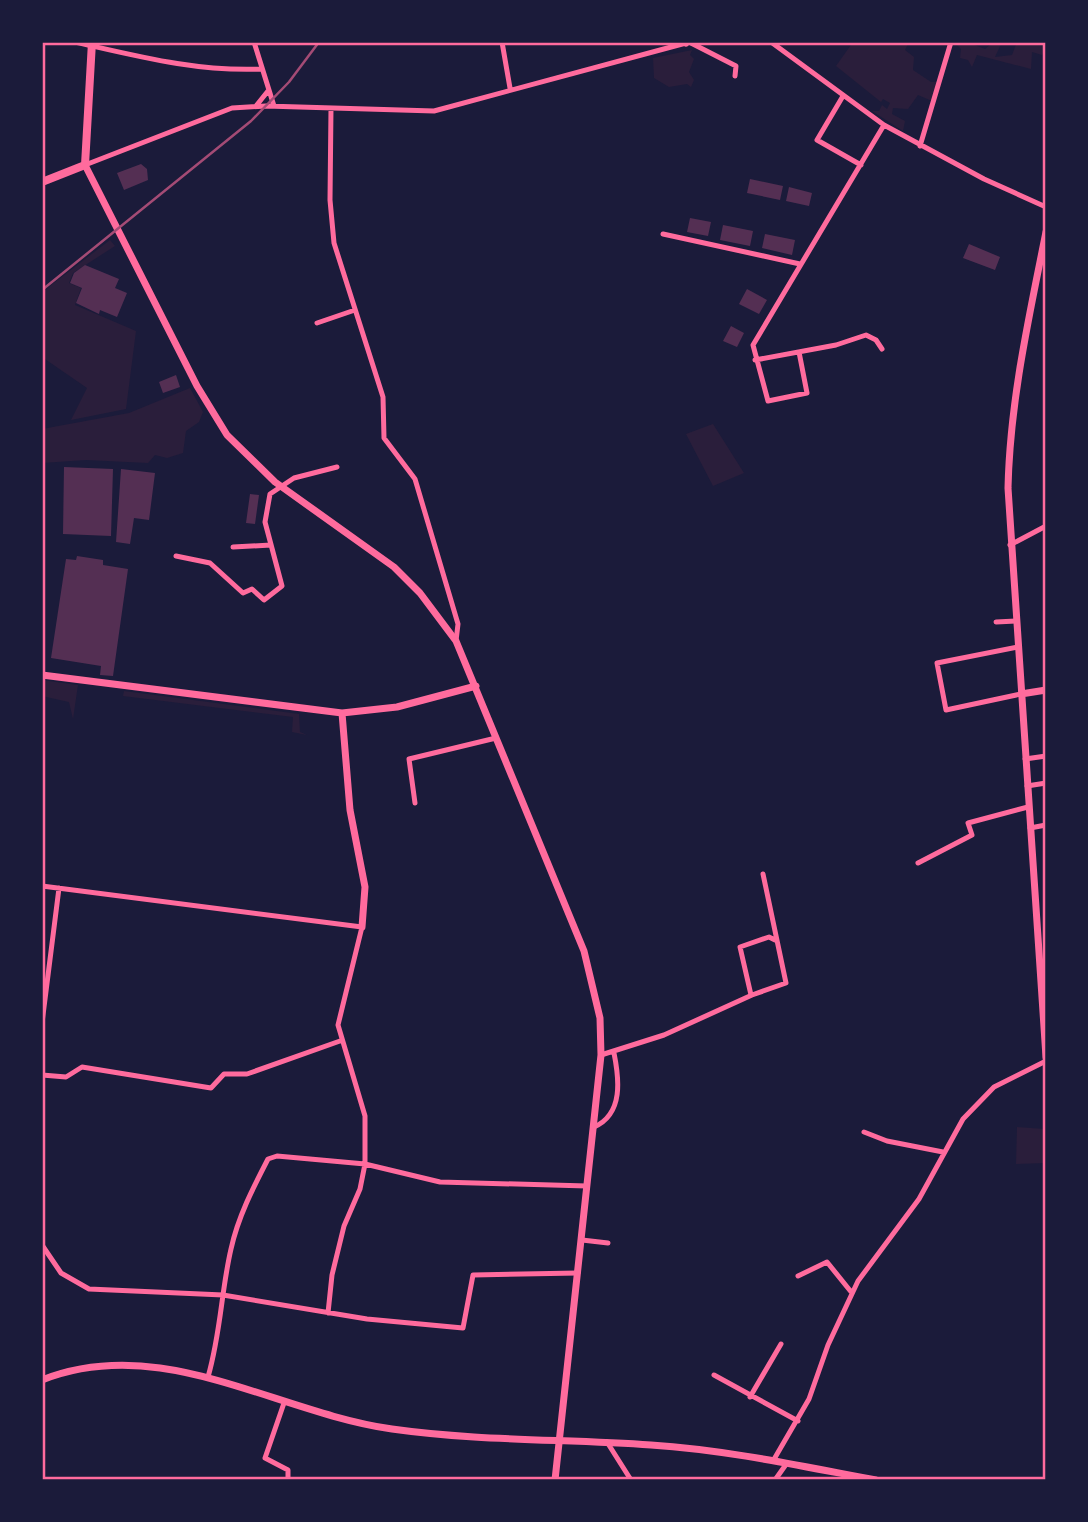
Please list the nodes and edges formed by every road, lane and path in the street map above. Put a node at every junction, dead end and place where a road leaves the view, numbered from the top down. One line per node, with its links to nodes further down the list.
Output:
1 (75, 42): 7 (street)
2 (254, 42): 8 (street)
3 (502, 42): 10 (street)
4 (687, 42): 9 (street); 10 (street)
5 (771, 42): 12 (street)
6 (951, 42): 17 (street)
7 (92, 43): 8 (street); 18 (main road)
8 (262, 69): 11 (street)
9 (735, 76)
10 (510, 88): 15 (street)
11 (268, 91): 13 (street); 14 (street)
12 (843, 96): 16 (street); 19 (street)
13 (256, 106): 14 (street); 18 (street)
14 (274, 106): 15 (street)
15 (331, 108): 25 (street)
16 (884, 125): 17 (street); 19 (street)
17 (920, 146): 21 (street)
18 (85, 165): 20 (main road); 31 (street)
19 (861, 165): 24 (street)
20 (42, 182)
21 (1046, 207)
22 (1046, 232): 34 (street)
23 (663, 234): 24 (street)
24 (800, 264): 29 (street)
25 (355, 310): 26 (street); 39 (street)
26 (317, 323)
27 (882, 349): 28 (street)
28 (799, 352): 29 (street); 29 (street)
29 (755, 360)
30 (337, 467): 31 (street)
31 (279, 486): 33 (street); 39 (street)
32 (1046, 526): 34 (street)
33 (271, 545): 35 (street); 36 (street)
34 (1010, 545): 37 (street)
35 (233, 547)
36 (176, 556)
37 (1016, 621): 38 (street); 40 (street)
38 (996, 622)
39 (456, 640): 42 (street)
40 (1018, 648): 44 (street); 44 (street)
41 (42, 675): 45 (street)
42 (476, 686): 45 (street); 46 (street)
43 (1046, 690): 44 (street)
44 (1021, 694): 48 (street)
45 (342, 713): 59 (street)
46 (496, 738): 51 (street); 65 (street)
47 (1046, 757): 48 (street)
48 (1025, 759): 50 (street)
49 (1046, 783): 50 (street)
50 (1027, 786): 52 (street)
51 (415, 803)
52 (1028, 807): 54 (street); 55 (street)
53 (1046, 825): 54 (street)
54 (1030, 828): 66 (street)
55 (918, 863)
56 (763, 874): 60 (street)
57 (42, 886): 58 (street)
58 (59, 888): 59 (street); 62 (street)
59 (362, 927): 63 (street)
60 (775, 940): 61 (street); 61 (street)
61 (751, 995): 64 (street)
62 (42, 1023)
63 (341, 1041): 67 (street); 71 (street)
64 (614, 1053): 65 (street); 68 (street)
65 (601, 1055): 68 (street)
66 (1046, 1059): 70 (street)
67 (42, 1075)
68 (594, 1127): 72 (street)
69 (864, 1132): 70 (street)
70 (943, 1152): 78 (street)
71 (365, 1164): 72 (street); 79 (street); 80 (street)
72 (588, 1185): 73 (street)
73 (582, 1240): 74 (street); 76 (street)
74 (608, 1243)
75 (42, 1245): 79 (street)
76 (578, 1273): 80 (street); 88 (street)
77 (798, 1276): 78 (street)
78 (852, 1293): 87 (street)
79 (223, 1294): 80 (street); 83 (street)
80 (328, 1313)
81 (781, 1344): 85 (street)
82 (714, 1375): 85 (street)
83 (208, 1377): 84 (street); 86 (street)
84 (42, 1380)
85 (750, 1397): 87 (street)
86 (284, 1403): 88 (street); 92 (street)
87 (798, 1421): 90 (street)
88 (560, 1438): 89 (street); 93 (street)
89 (607, 1442): 90 (street); 94 (street)
90 (772, 1461): 91 (street)
91 (787, 1463): 95 (street); 96 (street)
92 (288, 1480)
93 (555, 1480)
94 (631, 1480)
95 (775, 1480)
96 (876, 1480)

